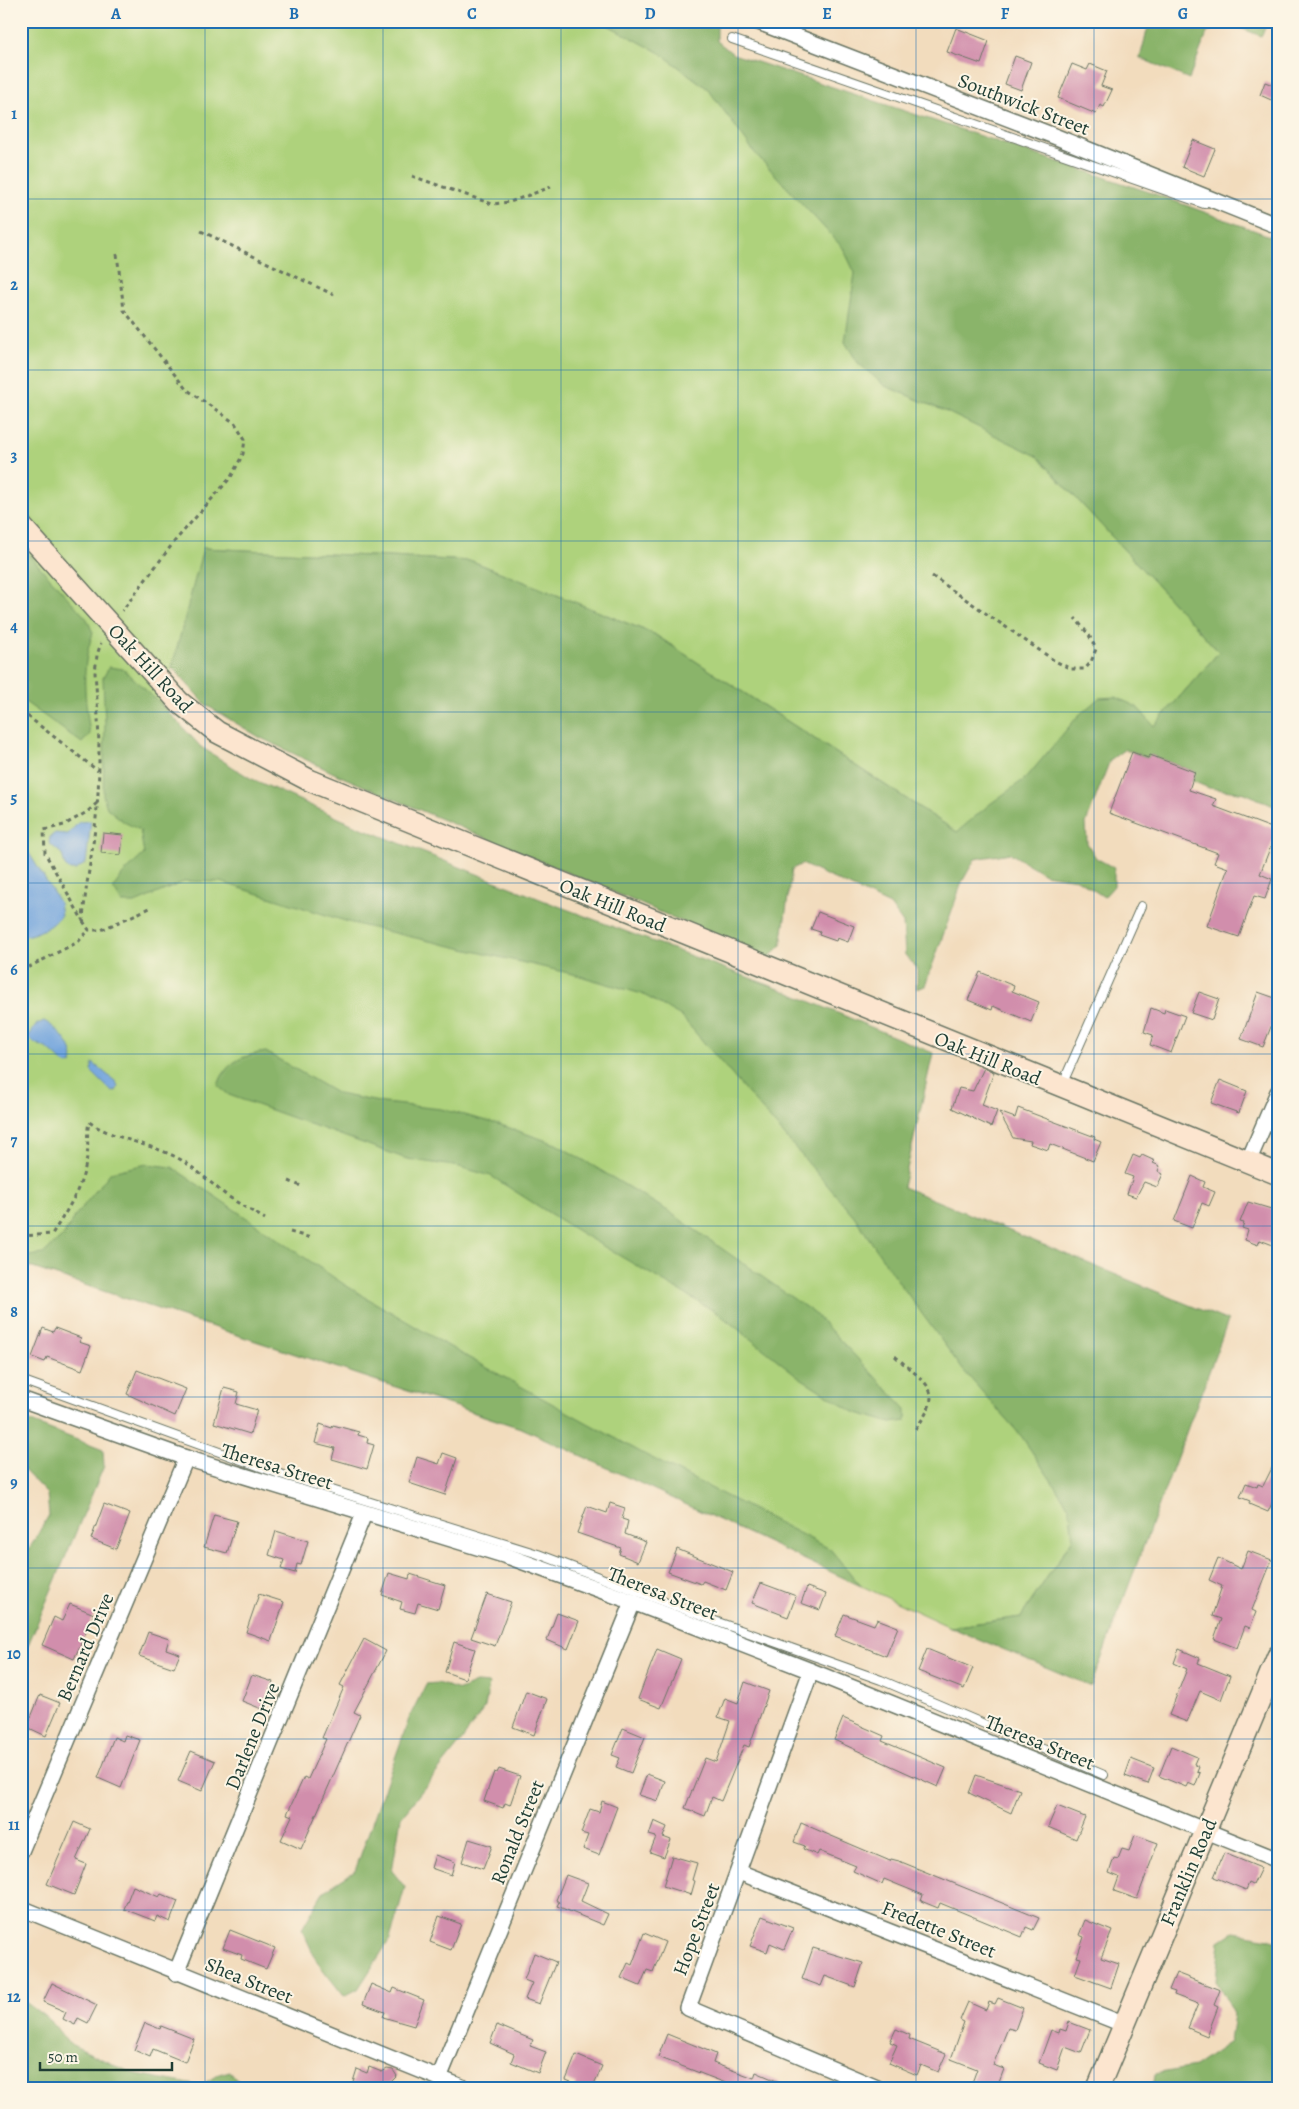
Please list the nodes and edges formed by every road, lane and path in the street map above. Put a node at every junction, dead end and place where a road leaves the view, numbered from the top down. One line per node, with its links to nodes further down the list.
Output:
1 (756, 21): 5 (street, Southwick Street)
2 (732, 39): 6 (lane)
3 (412, 176): 4 (path)
4 (551, 187)
5 (1278, 226)
6 (1278, 230)
7 (201, 231): 9 (path)
8 (117, 254): 13 (path)
9 (334, 295)
10 (21, 526): 13 (street, Oak Hill Road)
11 (932, 576): 12 (path)
12 (1075, 618)
13 (111, 626): 15 (path); 22 (street, Oak Hill Road)
14 (21, 711): 15 (path)
15 (98, 771): 16 (path)
16 (97, 803): 19 (path); 19 (path)
17 (1141, 906): 22 (lane)
18 (152, 907): 20 (path)
19 (83, 921): 20 (path)
20 (89, 930): 21 (path)
21 (21, 971)
22 (1062, 1087): 24 (street, Oak Hill Road)
23 (1278, 1092): 24 (street)
24 (1248, 1162): 25 (street, Oak Hill Road)
25 (1278, 1174)
26 (289, 1181): 27 (path)
27 (303, 1187)
28 (265, 1219): 30 (path)
29 (290, 1232): 31 (path)
30 (21, 1236)
31 (311, 1238)
32 (895, 1356): 35 (path)
33 (21, 1380): 41 (lane)
34 (21, 1399): 36 (street, Theresa Street)
35 (913, 1432)
36 (186, 1458): 37 (street, Theresa Street); 43 (street, Bernard Drive)
37 (364, 1514): 38 (street, Theresa Street); 47 (street, Darlene Drive)
38 (632, 1602): 40 (street, Theresa Street); 49 (street, Ronald Street)
39 (1278, 1656): 42 (street, Franklin Road)
40 (811, 1671): 42 (street, Theresa Street); 45 (street, Hope Street)
41 (1104, 1775)
42 (1205, 1830): 44 (street, Theresa Street); 48 (street, Franklin Road)
43 (21, 1851)
44 (1278, 1860)
45 (739, 1872): 48 (street, Fredette Street); 51 (street, Hope Street)
46 (21, 1908): 47 (street, Shea Street)
47 (176, 1973): 49 (street, Shea Street)
48 (1124, 2025): 52 (street, Franklin Road)
49 (439, 2078): 50 (street, Shea Street)
50 (464, 2088)
51 (877, 2088)
52 (1098, 2088)

